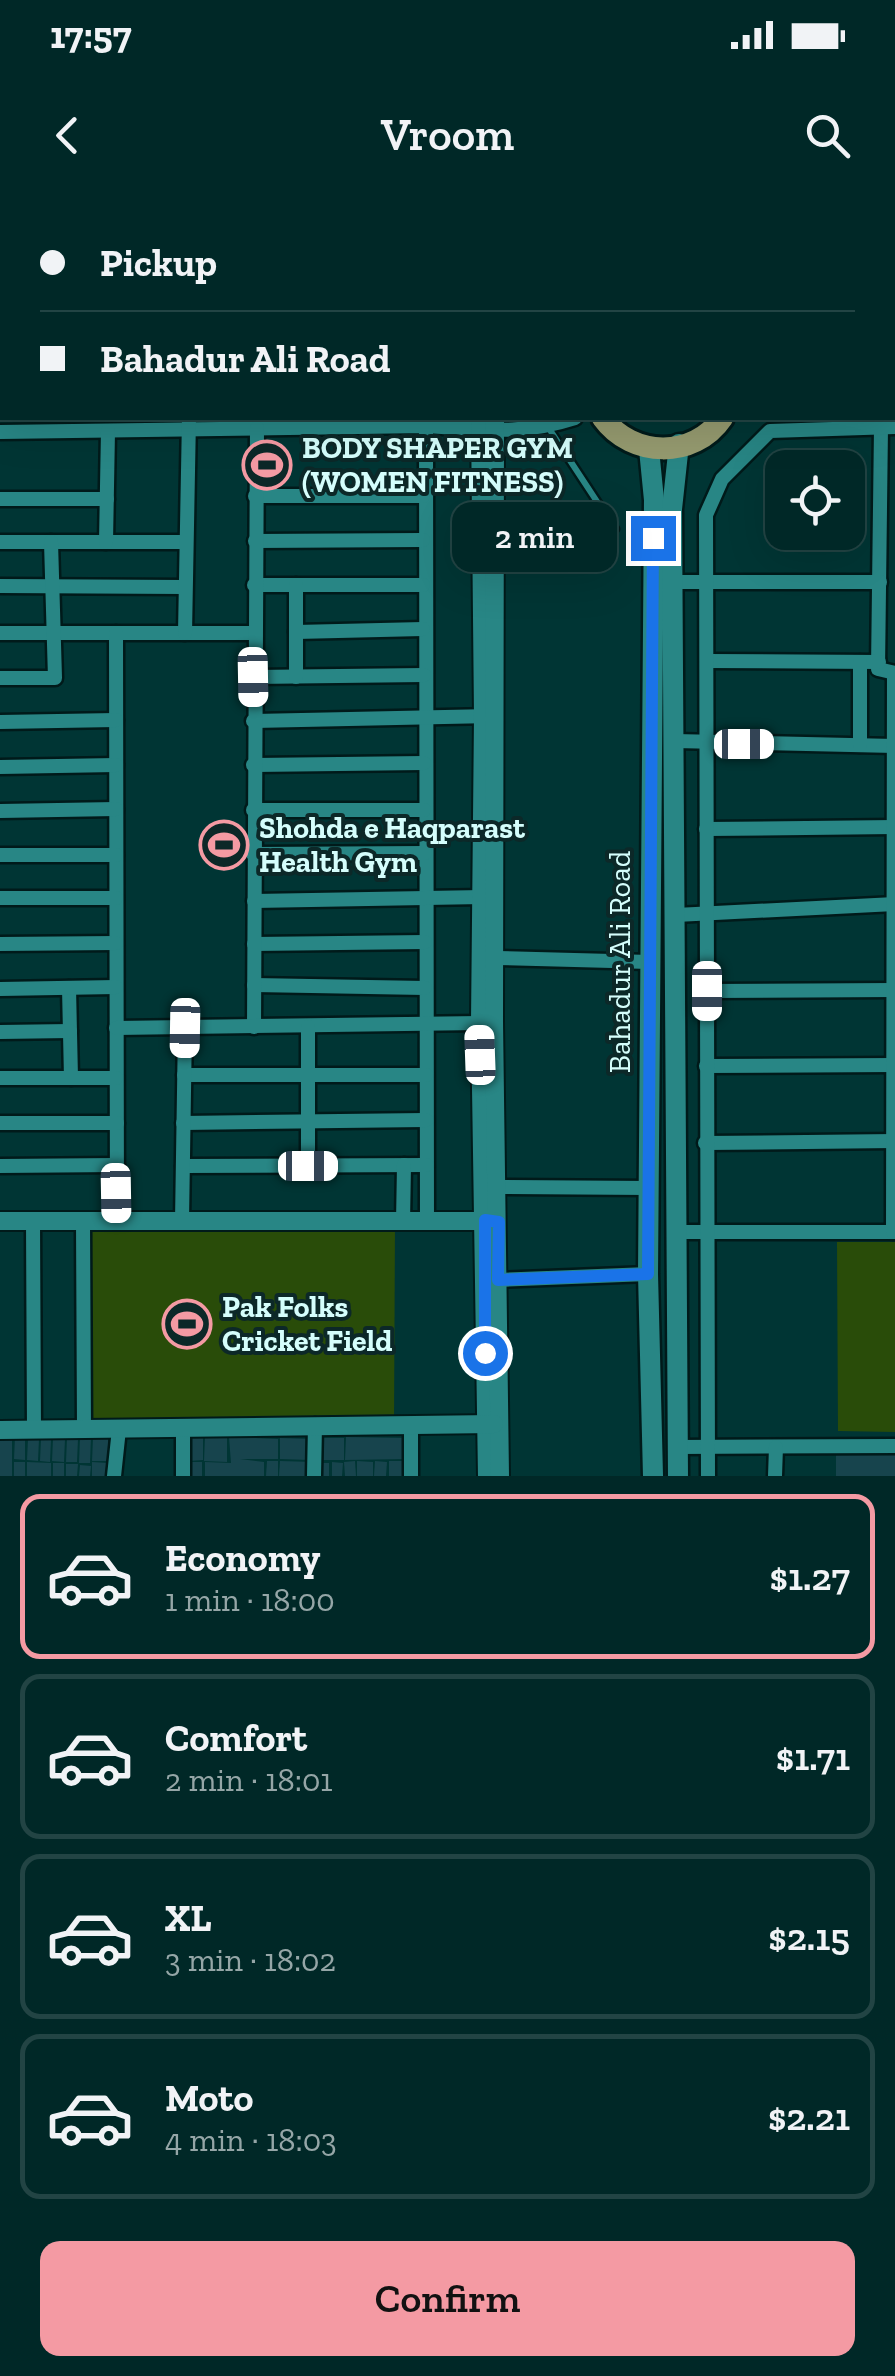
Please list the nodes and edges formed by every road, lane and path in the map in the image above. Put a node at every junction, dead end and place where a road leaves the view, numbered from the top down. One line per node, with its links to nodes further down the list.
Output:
1 (569, 420): 8 (street)
2 (606, 420): 13 (main road)
3 (720, 420): 12 (main road)
4 (188, 424): 9 (street); 10 (street); 24 (street)
5 (487, 424): 7 (street); 8 (street); 51 (street)
6 (888, 424): 18 (street); 27 (street)
7 (426, 426): 9 (street); 15 (street)
8 (548, 427): 19 (lane)
9 (257, 428): 14 (street)
10 (108, 431): 11 (street); 17 (street)
11 (0, 432)
12 (680, 444): 13 (main road); 26 (main road, Bahadur Ali Road)
13 (649, 449): 87 (main road, Bahadur Ali Road)
14 (255, 496): 15 (street); 25 (street)
15 (422, 496): 20 (street)
16 (0, 498): 17 (street)
17 (107, 499): 23 (street)
18 (888, 522): 28 (street)
19 (615, 529)
20 (423, 540): 25 (street); 30 (street)
21 (0, 542): 22 (street)
22 (51, 542): 23 (street); 32 (street)
23 (106, 542): 24 (street)
24 (186, 542): 34 (street)
25 (254, 542): 33 (street)
26 (673, 582): 27 (street); 56 (main road, Bahadur Ali Road)
27 (707, 582): 28 (street); 43 (street)
28 (880, 582): 35 (street)
29 (296, 585): 30 (street); 33 (street); 37 (street)
30 (423, 585): 36 (street)
31 (0, 586): 32 (street)
32 (54, 586): 34 (street); 39 (street)
33 (254, 586): 42 (street)
34 (185, 587): 41 (street)
35 (887, 599): 45 (street)
36 (424, 629): 37 (street); 47 (street)
37 (296, 632): 49 (street)
38 (0, 633): 39 (street)
39 (56, 633): 40 (street); 50 (street)
40 (116, 633): 41 (street); 53 (street)
41 (184, 633): 42 (street)
42 (253, 633): 48 (street)
43 (707, 661): 44 (street); 57 (street)
44 (860, 662): 45 (street); 58 (street)
45 (879, 662): 46 (street)
46 (895, 673): 59 (street)
47 (424, 674): 49 (street); 52 (street)
48 (253, 677): 49 (street); 54 (street)
49 (296, 677)
50 (0, 678)
51 (490, 716): 52 (street); 77 (street); 86 (street)
52 (424, 718): 54 (street); 60 (street)
53 (116, 720): 55 (street); 61 (street)
54 (253, 721): 62 (street)
55 (0, 722)
56 (675, 742): 57 (street); 81 (main road, Bahadur Ali Road)
57 (706, 744): 58 (street); 69 (street)
58 (860, 745): 59 (street)
59 (894, 746): 68 (street)
60 (424, 763): 62 (street); 67 (street)
61 (116, 765): 63 (street); 64 (street)
62 (253, 765): 66 (street)
63 (0, 767)
64 (116, 809): 65 (street); 71 (street)
65 (0, 810)
66 (254, 810): 67 (street); 72 (street)
67 (424, 810): 70 (street)
68 (894, 827): 69 (street); 79 (street)
69 (706, 829): 80 (street)
70 (425, 853): 72 (street); 76 (street)
71 (116, 854): 73 (street); 75 (street)
72 (253, 854): 78 (street)
73 (0, 855)
74 (0, 898): 75 (street)
75 (116, 898): 83 (street)
76 (425, 898): 77 (street); 78 (street); 82 (street)
77 (482, 898): 95 (street)
78 (254, 901): 85 (street)
79 (894, 904): 80 (street); 93 (street)
80 (706, 914): 81 (street); 94 (street)
81 (676, 916): 134 (main road, Bahadur Ali Road)
82 (425, 942): 85 (street); 91 (street)
83 (116, 943): 84 (street); 90 (street)
84 (0, 944)
85 (254, 944): 88 (street)
86 (496, 958): 87 (street); 124 (street)
87 (650, 962): 125 (main road, Bahadur Ali Road)
88 (254, 985): 91 (street); 98 (street)
89 (69, 988): 90 (street); 92 (street); 101 (street)
90 (116, 988): 99 (street)
91 (425, 988): 97 (street)
92 (0, 989)
93 (894, 990): 94 (street); 103 (street)
94 (707, 991): 104 (street)
95 (480, 1022): 97 (street); 131 (street)
96 (308, 1026): 97 (street); 98 (street); 106 (street)
97 (426, 1026): 107 (street)
98 (254, 1027): 100 (street)
99 (116, 1028): 100 (street); 110 (street)
100 (185, 1028): 105 (street)
101 (70, 1031): 102 (street); 109 (street)
102 (0, 1032)
103 (894, 1065): 104 (street); 116 (street)
104 (706, 1066): 117 (street)
105 (184, 1075): 106 (street); 113 (street)
106 (308, 1075): 107 (street); 112 (street)
107 (426, 1075): 111 (street)
108 (0, 1078): 109 (street)
109 (71, 1078): 110 (street)
110 (116, 1078): 115 (street)
111 (426, 1120): 112 (street); 120 (street)
112 (308, 1121): 113 (street); 123 (street)
113 (184, 1122): 122 (street)
114 (0, 1123): 115 (street)
115 (116, 1123): 118 (street)
116 (894, 1141): 117 (street); 136 (street)
117 (705, 1143): 135 (street)
118 (116, 1164): 121 (street); 129 (street)
119 (404, 1165): 120 (street); 123 (street); 132 (street)
120 (426, 1165): 133 (street)
121 (0, 1166)
122 (183, 1166): 123 (street); 130 (street)
123 (308, 1166)
124 (498, 1187): 125 (street); 131 (street)
125 (648, 1188): 137 (main road, Bahadur Ali Road)
126 (0, 1221): 127 (street)
127 (32, 1221): 128 (street); 148 (street)
128 (83, 1221): 129 (street); 145 (street)
129 (117, 1221): 130 (street)
130 (182, 1221): 132 (street)
131 (492, 1221): 133 (street); 138 (street); 141 (street)
132 (404, 1222): 133 (street)
133 (426, 1222)
134 (676, 1232): 135 (street); 140 (main road, Bahadur Ali Road)
135 (708, 1232): 136 (street); 151 (street)
136 (894, 1232)
137 (648, 1274): 138 (street); 139 (main road, Bahadur Ali Road)
138 (498, 1280): 141 (street)
139 (649, 1319): 140 (main road); 159 (main road, Bahadur Ali Road)
140 (677, 1319): 149 (main road, Bahadur Ali Road)
141 (493, 1424): 143 (street); 157 (street); 158 (street)
142 (315, 1425): 143 (street); 144 (street); 155 (street)
143 (410, 1426): 156 (street)
144 (183, 1428): 146 (street); 154 (street)
145 (84, 1429): 146 (street); 148 (street)
146 (119, 1429): 153 (street)
147 (0, 1430): 148 (street)
148 (34, 1430)
149 (678, 1446): 151 (street); 160 (main road, Bahadur Ali Road)
150 (895, 1446): 152 (street)
151 (708, 1447): 152 (street); 161 (street)
152 (776, 1447): 162 (street)
153 (114, 1476)
154 (183, 1476)
155 (314, 1476)
156 (411, 1476)
157 (487, 1476)
158 (500, 1476)
159 (653, 1476)
160 (678, 1476)
161 (708, 1476)
162 (776, 1476)

